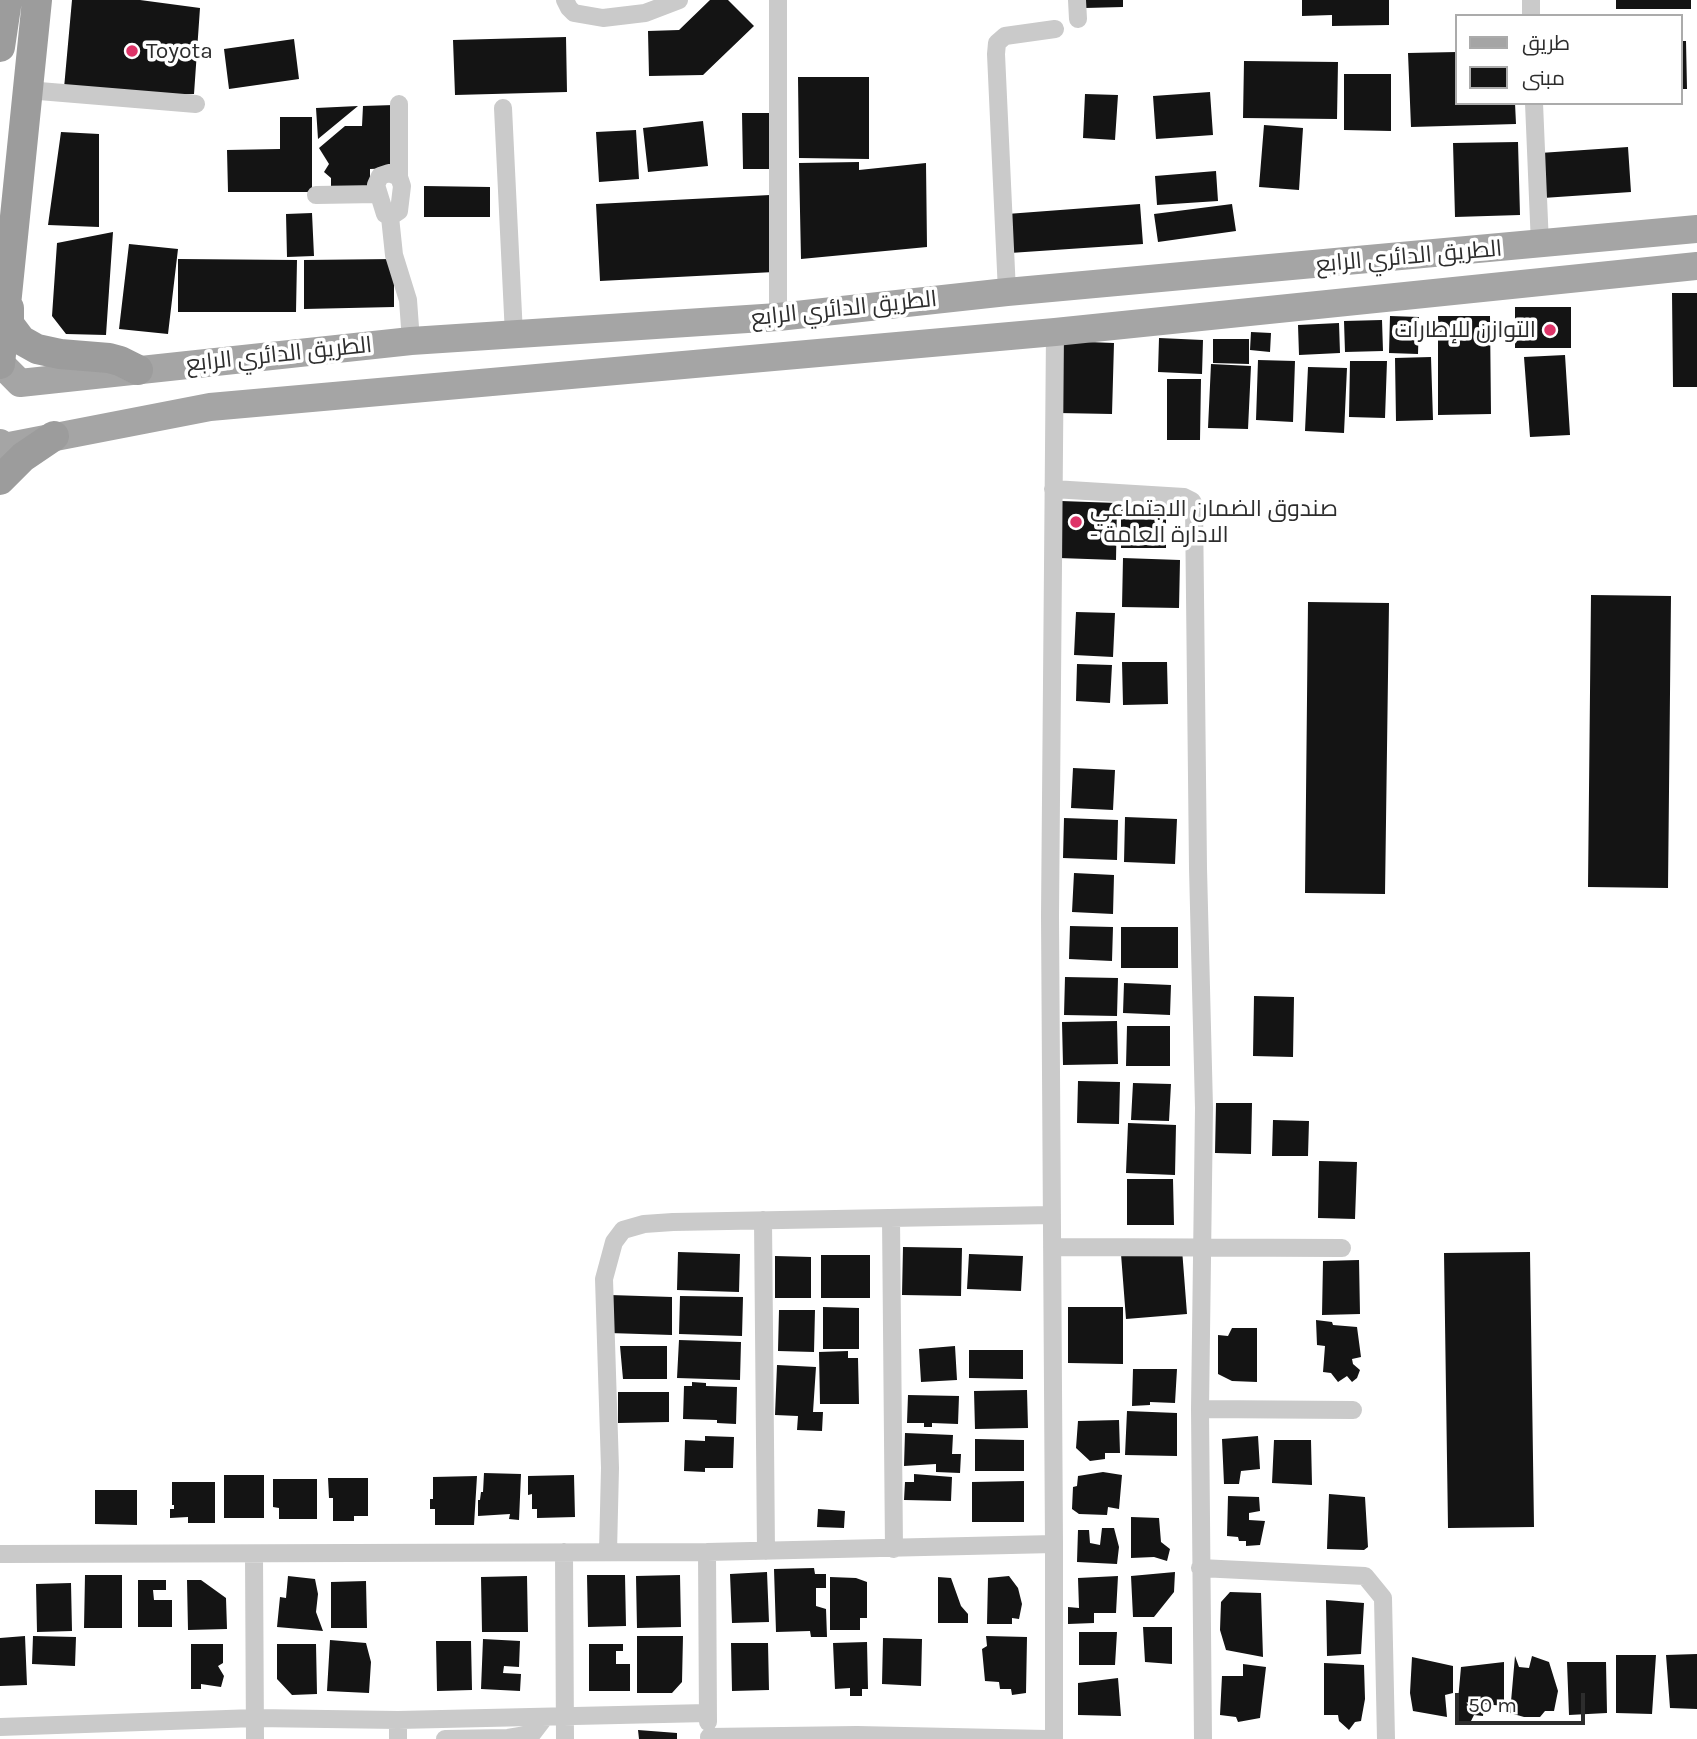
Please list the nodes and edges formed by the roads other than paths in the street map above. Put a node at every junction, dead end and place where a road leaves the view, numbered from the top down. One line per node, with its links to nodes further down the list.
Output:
1 (7, 0): 9 (highway)
2 (37, 0): 10 (highway)
3 (565, 0): 4 (street)
4 (679, 0)
5 (778, 0): 26 (street)
6 (1077, 0): 7 (street)
7 (1078, 19)
8 (1055, 29): 25 (street)
9 (0, 47)
10 (27, 90): 11 (street); 24 (highway)
11 (196, 104)
12 (399, 104): 15 (street)
13 (1534, 105): 21 (street)
14 (503, 108): 28 (street)
15 (399, 177): 16 (street); 18 (street)
16 (378, 194): 17 (street); 18 (street)
17 (316, 195)
18 (390, 217): 29 (street)
19 (1697, 229): 20 (main road, الطريق الدائري الرابع)
20 (1654, 233): 21 (main road, الطريق الدائري الرابع); 23 (main road)
21 (1539, 245): 25 (main road, الطريق الدائري الرابع)
22 (1697, 267): 23 (main road, الطريق الدائري الرابع)
23 (1653, 271): 27 (main road, الطريق الدائري الرابع)
24 (4, 284): 30 (highway); 32 (highway)
25 (1007, 292): 26 (main road, الطريق الدائري الرابع)
26 (778, 317): 28 (main road, الطريق الدائري الرابع)
27 (1055, 332): 33 (main road, الطريق الدائري الرابع); 37 (street)
28 (514, 335): 29 (main road, الطريق الدائري الرابع)
29 (411, 341): 31 (main road, الطريق الدائري الرابع)
30 (0, 363): 32 (main road, الطريق الدائري الرابع)
31 (196, 363): 32 (main road, الطريق الدائري الرابع); 33 (main road)
32 (138, 370)
33 (200, 408): 34 (main road, الطريق الدائري الرابع)
34 (54, 436): 35 (main road, الطريق الدائري الرابع); 36 (highway)
35 (0, 443)
36 (0, 480)
37 (1054, 489): 38 (street); 41 (street)
38 (1052, 1215): 39 (street); 42 (street)
39 (891, 1218): 40 (street); 47 (street)
40 (763, 1220): 48 (street); 50 (street)
41 (1203, 1246): 42 (street); 43 (street); 44 (street)
42 (1052, 1247): 46 (street)
43 (1342, 1248)
44 (1200, 1409): 45 (street); 54 (street)
45 (1353, 1410)
46 (1054, 1544): 47 (street); 68 (street)
47 (894, 1549): 48 (street)
48 (766, 1551): 51 (street)
49 (564, 1552): 50 (street); 53 (street); 56 (street)
50 (608, 1552): 51 (street)
51 (707, 1552): 55 (street)
52 (0, 1554): 53 (street)
53 (254, 1555): 58 (street)
54 (1200, 1568): 69 (street); 70 (street)
55 (707, 1713): 56 (street); 62 (street)
56 (565, 1716): 57 (street); 66 (street)
57 (545, 1717): 59 (street); 65 (street)
58 (255, 1718): 59 (street); 61 (street); 63 (street)
59 (398, 1720): 64 (street)
60 (0, 1727): 61 (street)
61 (123, 1731)
62 (709, 1738): 67 (street)
63 (255, 1739)
64 (398, 1739)
65 (445, 1739)
66 (565, 1739)
67 (1046, 1739)
68 (1054, 1739)
69 (1203, 1739)
70 (1386, 1739)

